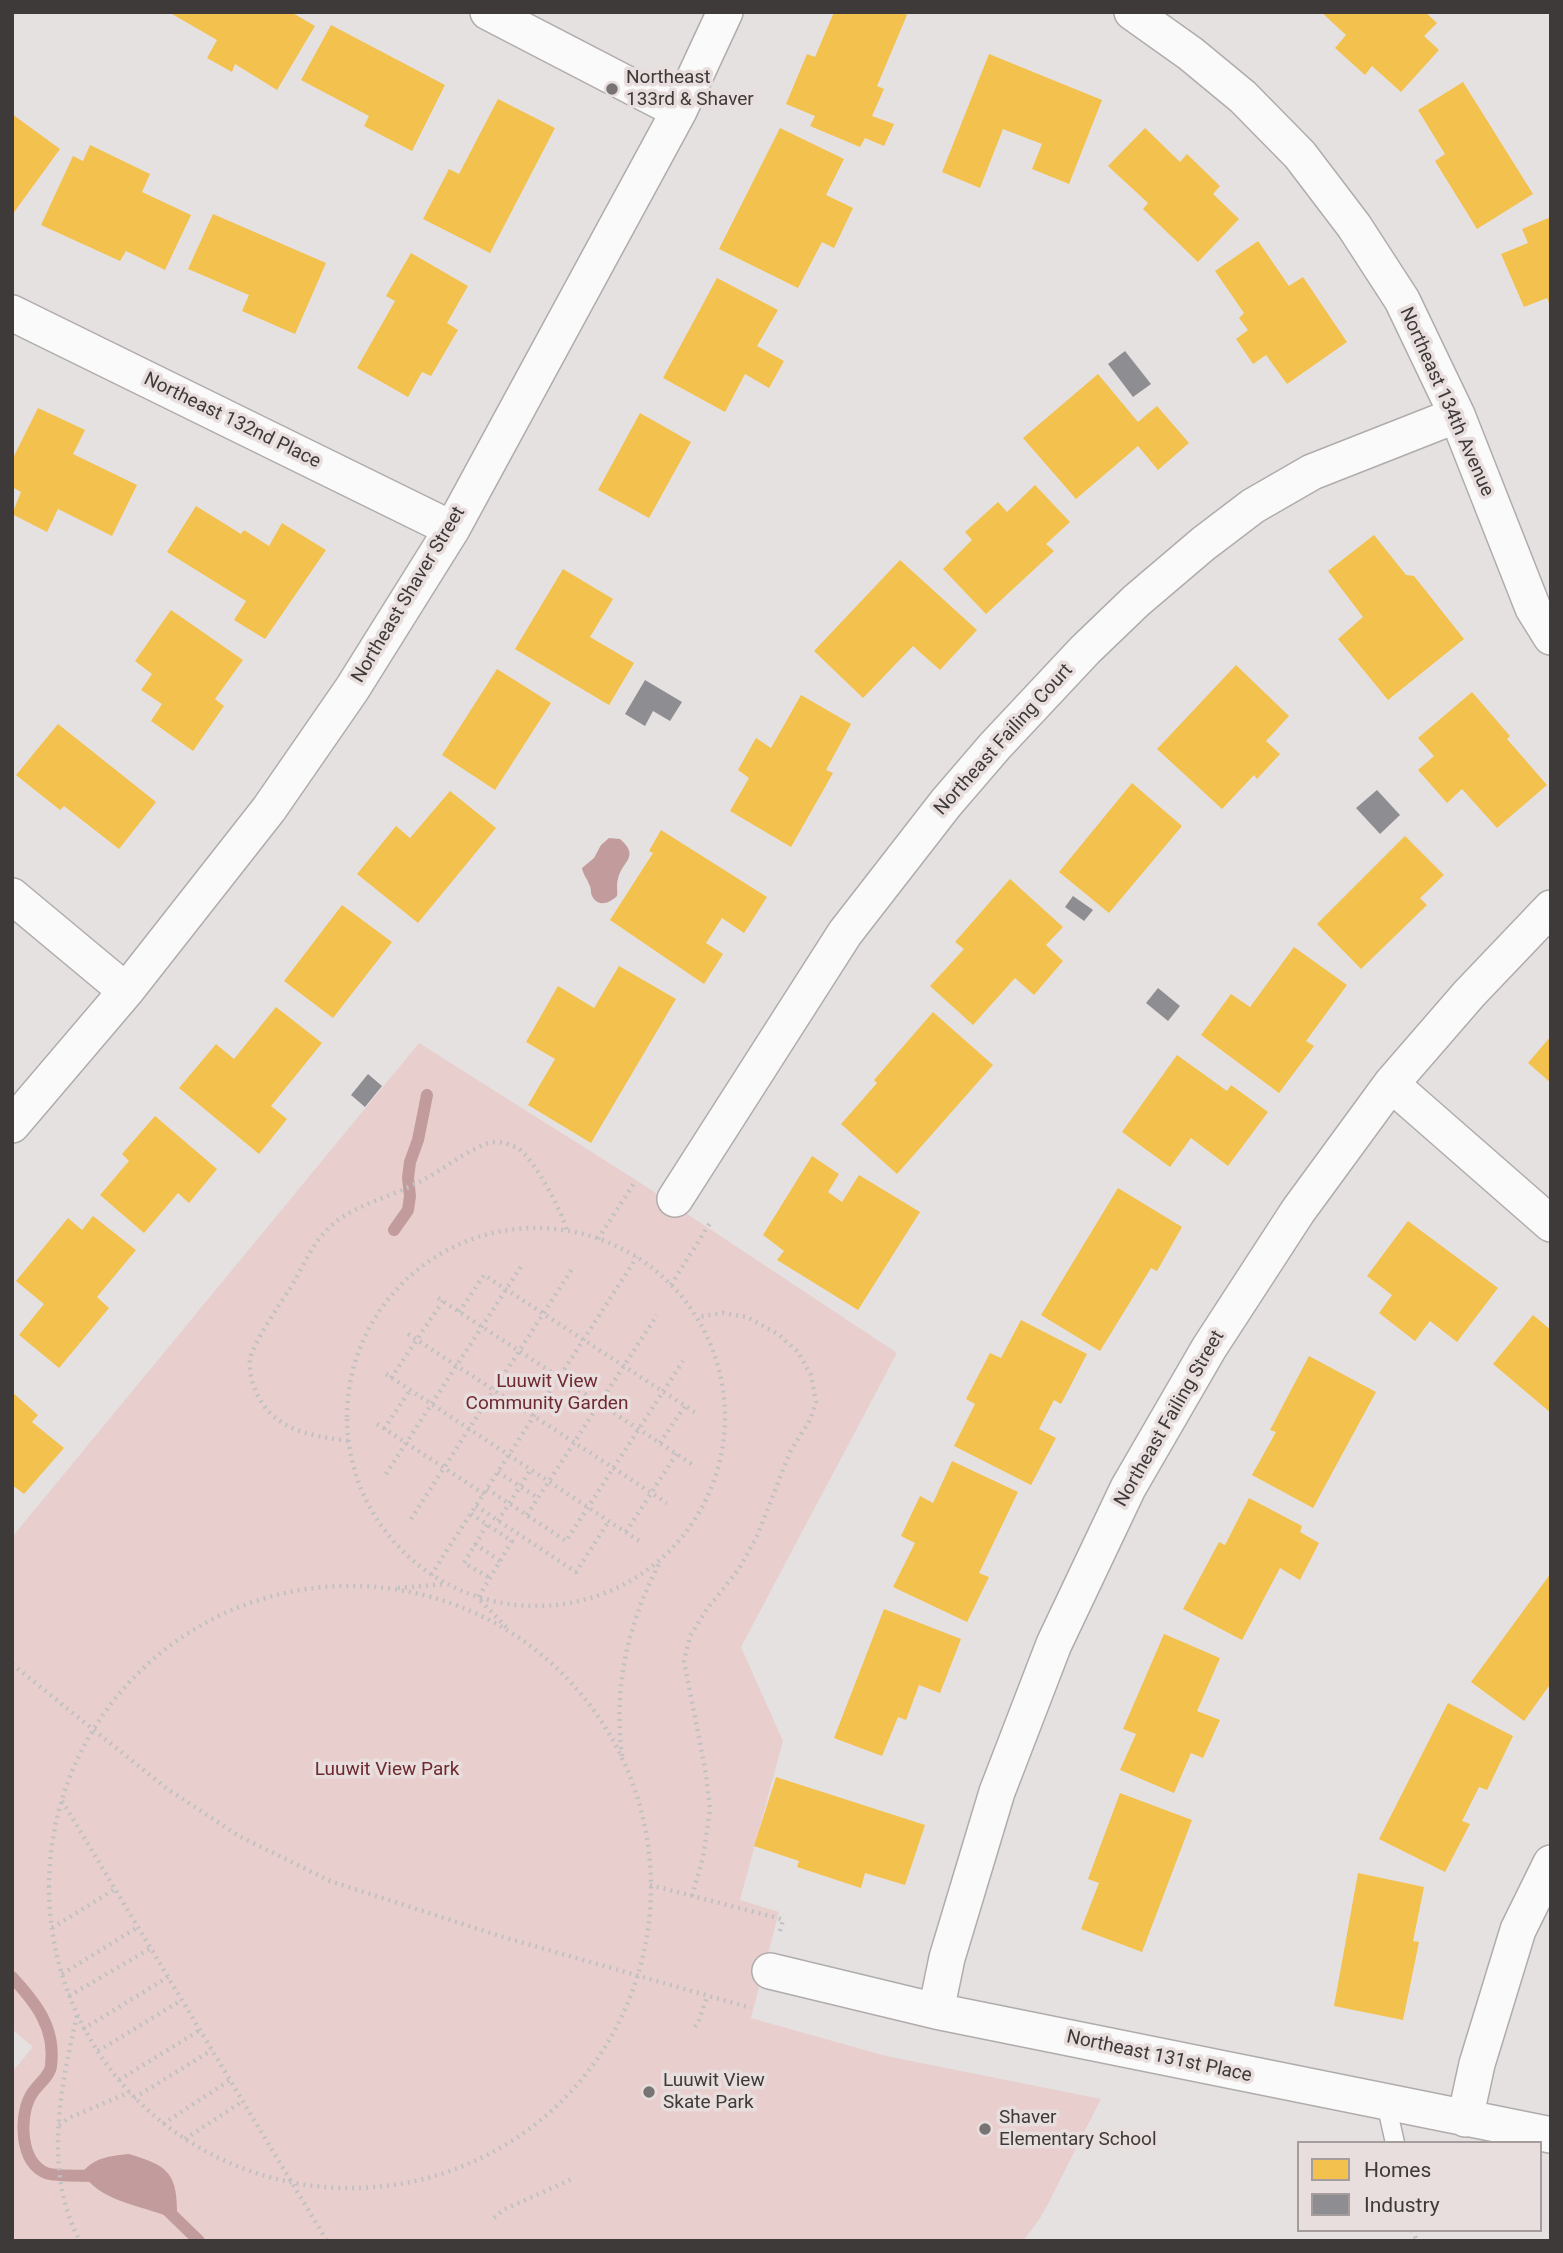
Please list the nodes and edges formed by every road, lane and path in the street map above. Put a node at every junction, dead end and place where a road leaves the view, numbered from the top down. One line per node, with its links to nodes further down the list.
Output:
1 (488, 12): 4 (street)
2 (724, 12): 4 (street, Northeast Shaver Street)
3 (1132, 12): 6 (street, Northeast 134th Avenue)
4 (679, 111): 7 (street, Northeast Shaver Street)
5 (12, 313): 7 (street, Northeast 132nd Place)
6 (1457, 415): 8 (street, Northeast 134th Avenue); 15 (street, Northeast Failing Court)
7 (452, 528): 11 (street, Northeast Shaver Street)
8 (1551, 637)
9 (12, 896): 11 (street)
10 (1551, 908): 12 (street, Northeast Failing Street)
11 (126, 991): 13 (street, Northeast Shaver Street)
12 (1391, 1084): 17 (street); 108 (street, Northeast Failing Street)
13 (12, 1125)
14 (636, 1180): 19 (path)
15 (674, 1199)
16 (711, 1223): 23 (path)
17 (1551, 1224)
18 (568, 1231): 19 (path); 52 (path); 52 (path)
19 (598, 1239): 20 (path)
20 (637, 1256): 23 (path); 32 (path)
21 (522, 1265): 24 (path)
22 (572, 1269): 26 (path)
23 (671, 1285): 28 (path)
24 (506, 1289): 25 (path); 26 (path); 29 (path)
25 (459, 1312): 29 (path); 31 (path)
26 (544, 1314): 32 (path); 33 (path)
27 (657, 1315): 36 (path)
28 (697, 1317): 82 (path); 97 (path)
29 (481, 1327): 33 (path); 35 (path)
30 (408, 1334): 31 (path)
31 (417, 1339): 35 (path); 39 (path)
32 (584, 1339): 36 (path); 38 (path)
33 (520, 1351): 38 (path); 41 (path)
34 (683, 1361): 42 (path)
35 (456, 1366): 41 (path); 43 (path)
36 (624, 1366): 42 (path); 44 (path)
37 (386, 1374): 39 (path)
38 (559, 1377): 44 (path); 47 (path)
39 (391, 1378): 40 (path)
40 (410, 1390): 43 (path); 49 (path)
41 (494, 1390): 47 (path); 50 (path)
42 (663, 1392): 45 (path); 51 (path)
43 (431, 1404): 50 (path); 54 (path)
44 (600, 1404): 51 (path); 53 (path)
45 (685, 1406): 46 (path); 55 (path)
46 (696, 1413)
47 (535, 1416): 53 (path); 57 (path)
48 (377, 1424): 49 (path)
49 (384, 1429): 54 (path)
50 (469, 1429): 57 (path); 59 (path)
51 (639, 1429): 55 (path); 60 (path)
52 (348, 1441): 84 (path)
53 (574, 1442): 60 (path); 64 (path)
54 (406, 1443): 59 (path); 63 (path)
55 (660, 1443): 56 (path)
56 (677, 1453): 58 (path); 67 (path)
57 (509, 1455): 61 (path); 62 (path)
58 (692, 1464)
59 (444, 1468): 66 (path); 75 (path)
60 (614, 1468): 67 (path); 72 (path)
61 (531, 1469): 64 (path); 65 (path)
62 (498, 1472): 65 (path); 66 (path)
63 (386, 1474)
64 (549, 1481): 68 (path); 72 (path)
65 (520, 1486): 68 (path); 69 (path)
66 (486, 1492): 69 (path); 71 (path)
67 (651, 1493): 70 (path); 79 (path)
68 (538, 1497): 74 (path)
69 (509, 1503): 74 (path); 76 (path)
70 (667, 1503)
71 (476, 1506): 73 (path); 76 (path)
72 (588, 1508): 74 (path); 77 (path)
73 (471, 1514): 78 (path); 84 (path)
74 (527, 1516)
75 (411, 1519)
76 (498, 1521): 77 (path)
77 (609, 1521): 79 (path)
78 (487, 1525): 81 (path); 83 (path)
79 (626, 1532): 80 (path)
80 (639, 1541)
81 (475, 1544): 83 (path); 85 (path)
82 (662, 1558): 88 (path); 92 (path)
83 (500, 1560): 85 (path)
84 (431, 1575): 86 (path)
85 (489, 1578): 88 (path)
86 (445, 1584): 87 (path); 88 (path)
87 (390, 1589): 89 (path); 91 (path)
88 (478, 1598): 89 (path)
89 (512, 1633): 92 (path)
90 (12, 1664): 91 (path)
91 (93, 1729): 93 (path); 103 (path)
92 (622, 1760): 95 (path)
93 (62, 1800): 96 (path); 98 (path)
94 (1551, 1863): 121 (street)
95 (650, 1885): 97 (path); 103 (path)
96 (115, 1888): 98 (path); 99 (path)
97 (692, 1896): 101 (path)
98 (52, 1927): 102 (path)
99 (138, 1927): 100 (path); 102 (path)
100 (151, 1948): 104 (path); 105 (path)
101 (770, 1971): 106 (path); 108 (street, Northeast 131st Place)
102 (62, 1974): 105 (path)
103 (636, 1976): 106 (path); 128 (path)
104 (168, 1977): 107 (path); 111 (path)
105 (69, 1996): 109 (path)
106 (707, 1997): 110 (path)
107 (182, 2000): 112 (path); 114 (path)
108 (936, 2011): 120 (street, Northeast 131st Place)
109 (77, 2014): 111 (path); 123 (path)
110 (695, 2027)
111 (83, 2029): 114 (path)
112 (200, 2030): 113 (path); 115 (path)
113 (212, 2050): 116 (path); 118 (path)
114 (98, 2051): 115 (path)
115 (119, 2080): 117 (path)
116 (230, 2080): 119 (path); 122 (path)
117 (130, 2092): 118 (path); 123 (path)
118 (134, 2098): 122 (path)
119 (243, 2101): 125 (path); 128 (path)
120 (1387, 2103): 121 (street, Northeast 131st Place); 126 (lane)
121 (1465, 2119): 124 (street, Northeast 131st Place)
122 (163, 2124): 125 (path)
123 (59, 2125): 130 (path)
124 (1551, 2135)
125 (185, 2139): 128 (path)
126 (1395, 2141)
127 (572, 2179): 129 (path)
128 (293, 2183): 131 (path)
129 (494, 2218)
130 (80, 2241)
131 (327, 2241)

